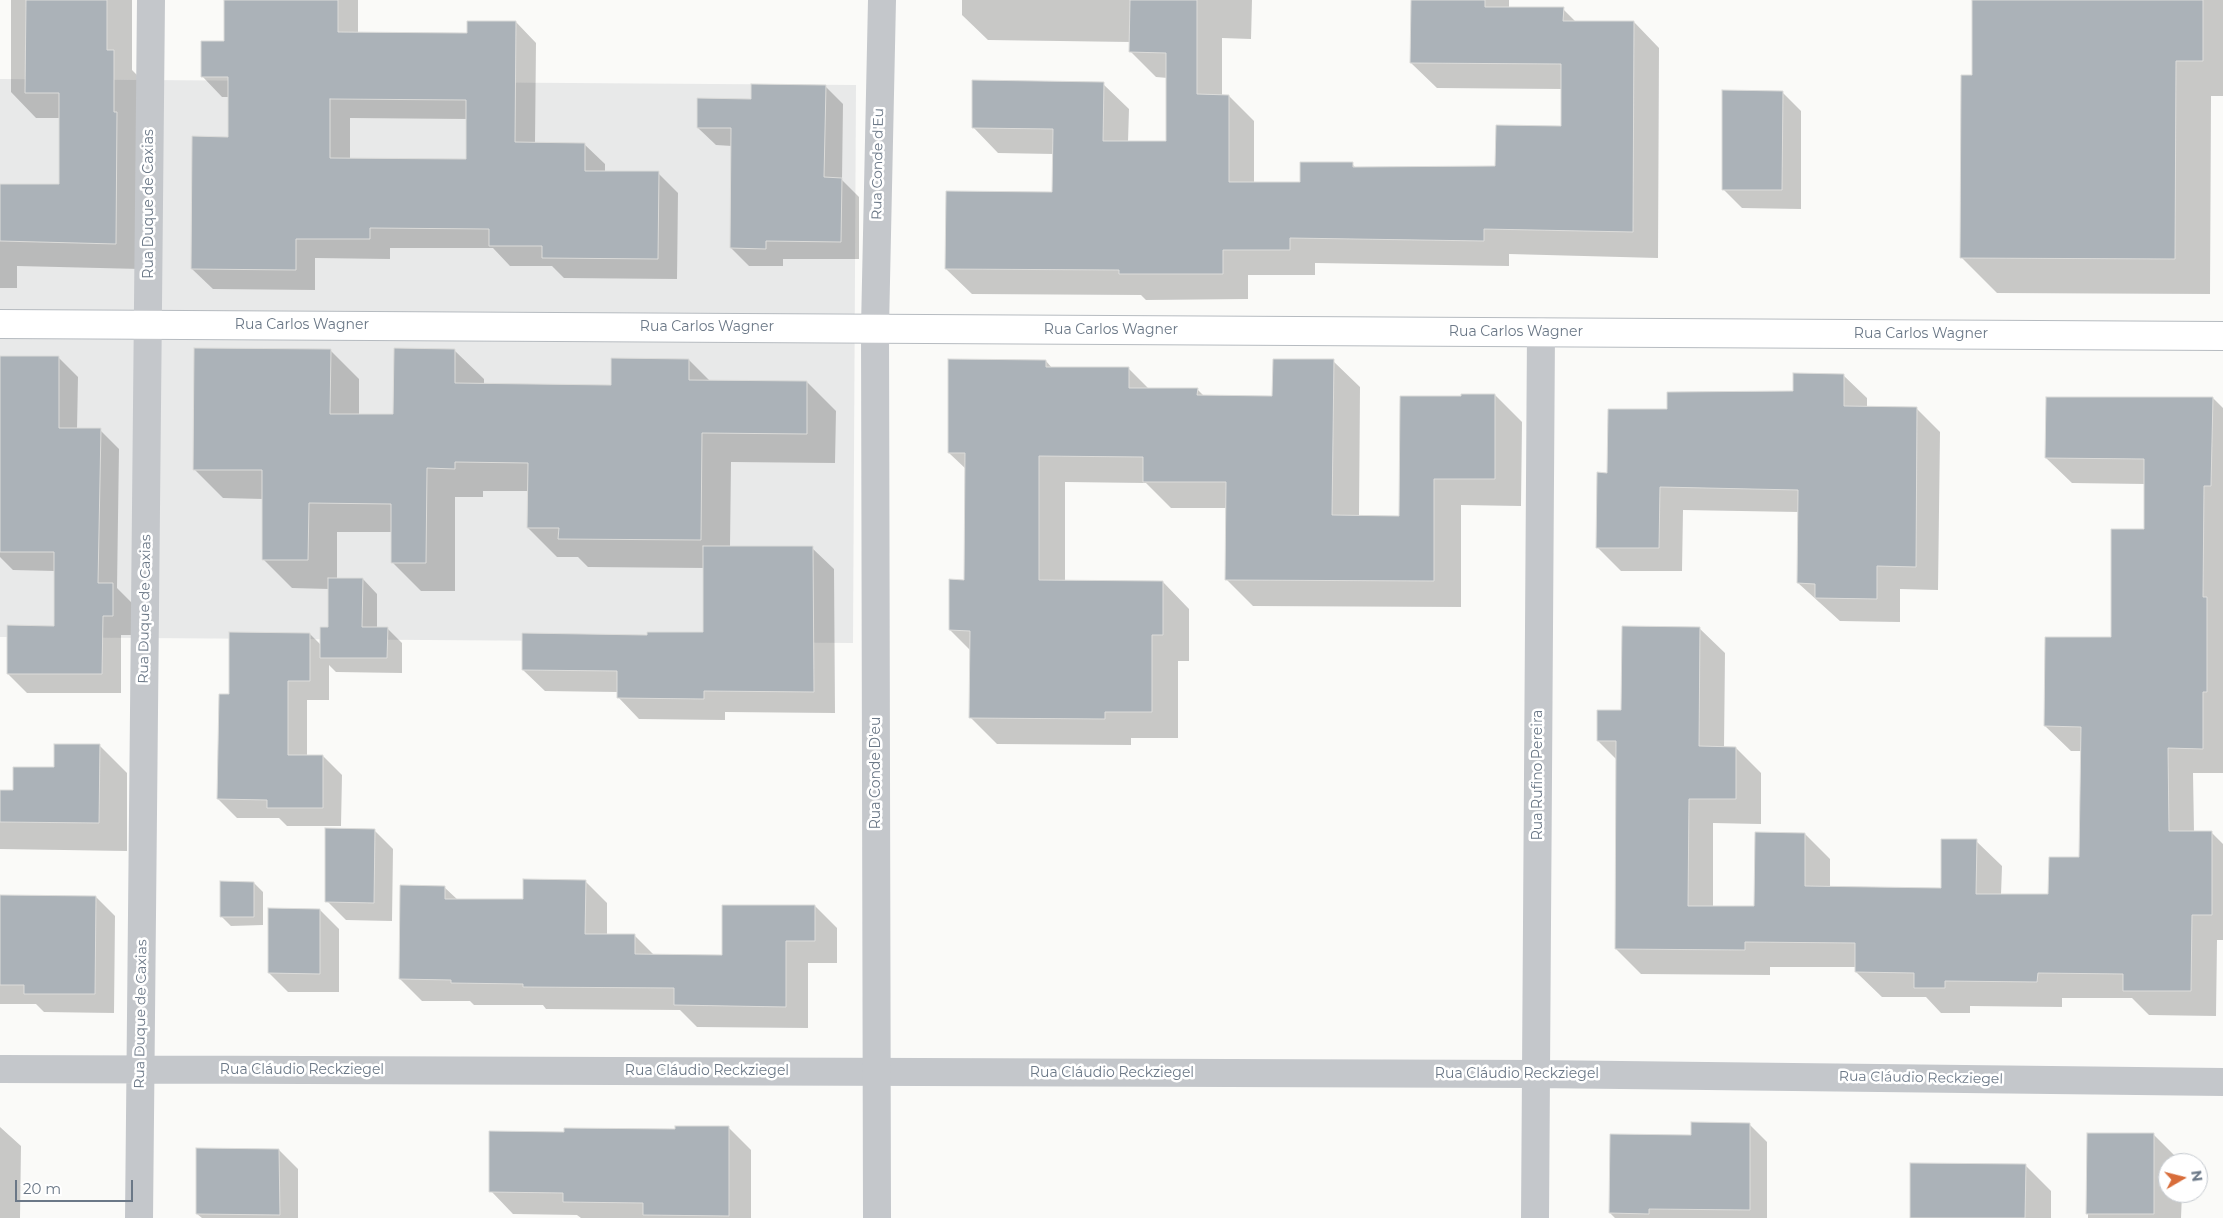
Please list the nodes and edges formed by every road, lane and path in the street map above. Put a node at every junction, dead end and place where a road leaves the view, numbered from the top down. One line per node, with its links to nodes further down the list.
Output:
1 (151, 0): 4 (street, Rua Duque de Caxias)
2 (882, 0): 5 (street, Rua Conde d'Eu)
3 (0, 324): 4 (main road, Rua Carlos Wagner)
4 (148, 324): 5 (main road, Rua Carlos Wagner); 9 (street, Rua Duque de Caxias)
5 (875, 328): 6 (main road, Rua Carlos Wagner); 10 (street, Rua Conde D'eu)
6 (1541, 332): 7 (main road, Rua Carlos Wagner); 11 (street, Rua Rufino Pereira)
7 (2223, 336)
8 (0, 1069): 9 (street, Rua Cláudio Reckziegel)
9 (140, 1070): 10 (street, Rua Cláudio Reckziegel); 13 (street, Rua Duque de Caxias)
10 (877, 1072): 11 (street, Rua Cláudio Reckziegel); 14 (street, Rua Conde D'eu)
11 (1535, 1074): 12 (street, Rua Cláudio Reckziegel); 15 (street, Rua Rufino Pereira)
12 (2223, 1082)
13 (139, 1218)
14 (877, 1218)
15 (1536, 1218)

